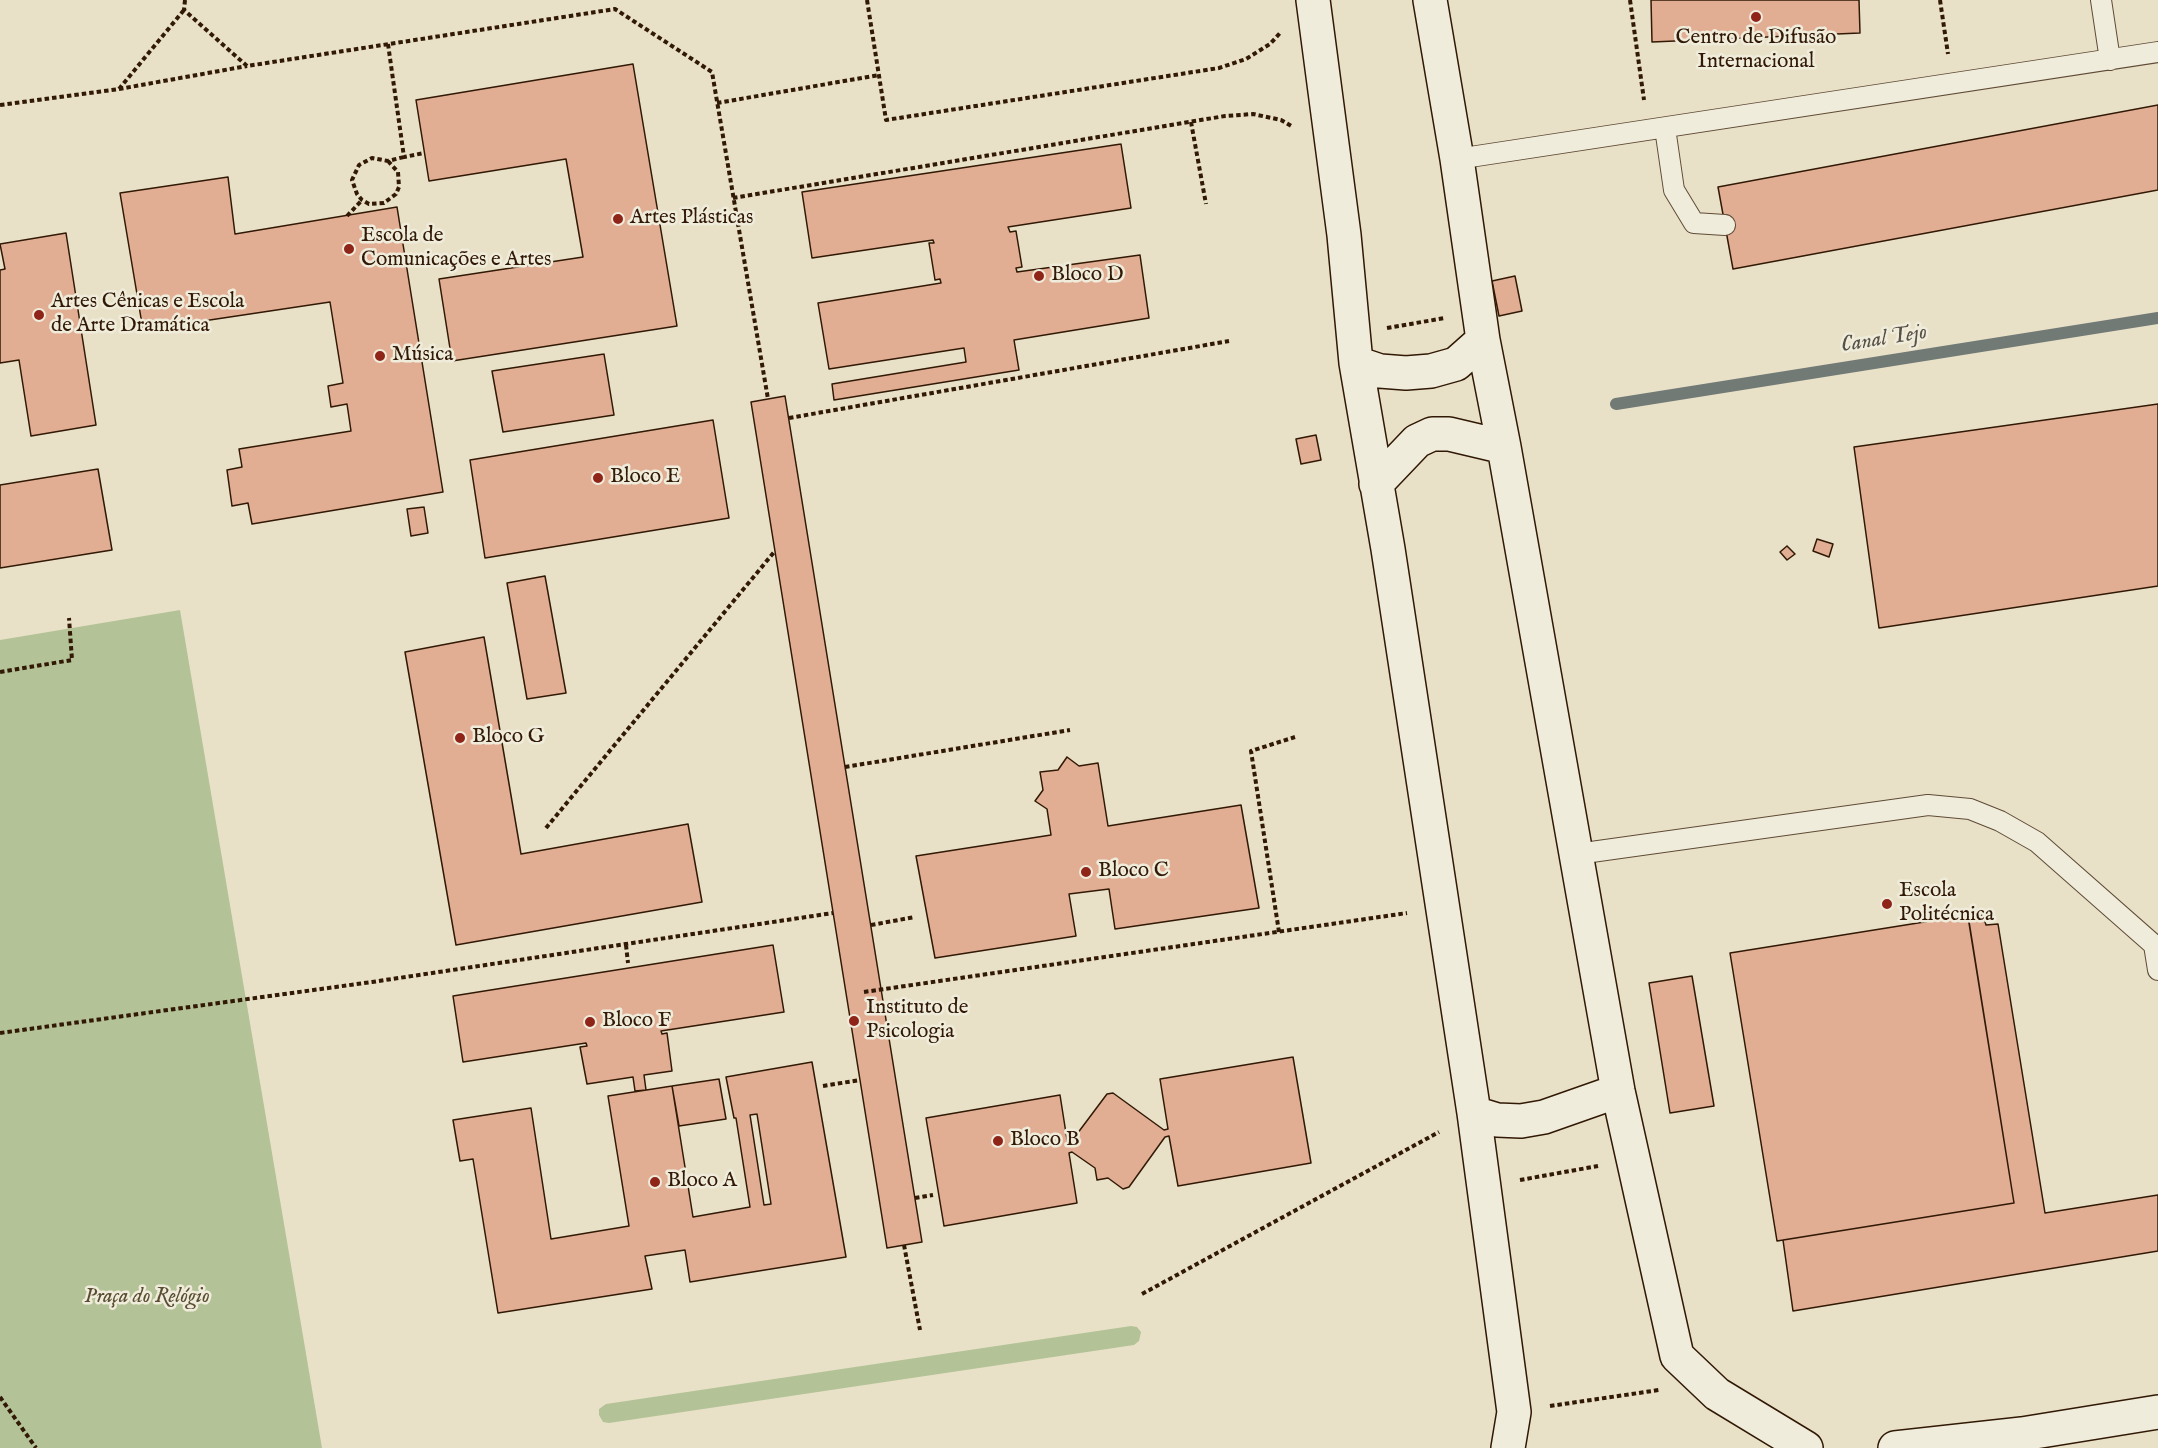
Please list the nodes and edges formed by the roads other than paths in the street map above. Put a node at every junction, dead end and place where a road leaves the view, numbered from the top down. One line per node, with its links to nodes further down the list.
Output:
1 (1312, 0): 10 (street)
2 (1430, 0): 7 (street)
3 (2102, 0): 5 (lane)
4 (2158, 52): 5 (lane)
5 (2110, 60): 6 (lane)
6 (1657, 129): 7 (lane); 8 (lane)
7 (1457, 159): 9 (street)
8 (1725, 225)
9 (1480, 326): 10 (street); 11 (street)
10 (1355, 348): 12 (street)
11 (1504, 447): 12 (street); 13 (street)
12 (1376, 484): 17 (street)
13 (1577, 854): 14 (lane); 16 (street)
14 (2156, 945): 15 (lane)
15 (2158, 970)
16 (1618, 1091): 17 (street); 21 (street)
17 (1474, 1113): 20 (street)
18 (2158, 1412): 19 (street)
19 (2035, 1441): 22 (street)
20 (1508, 1448)
21 (1806, 1448)
22 (1895, 1448)

